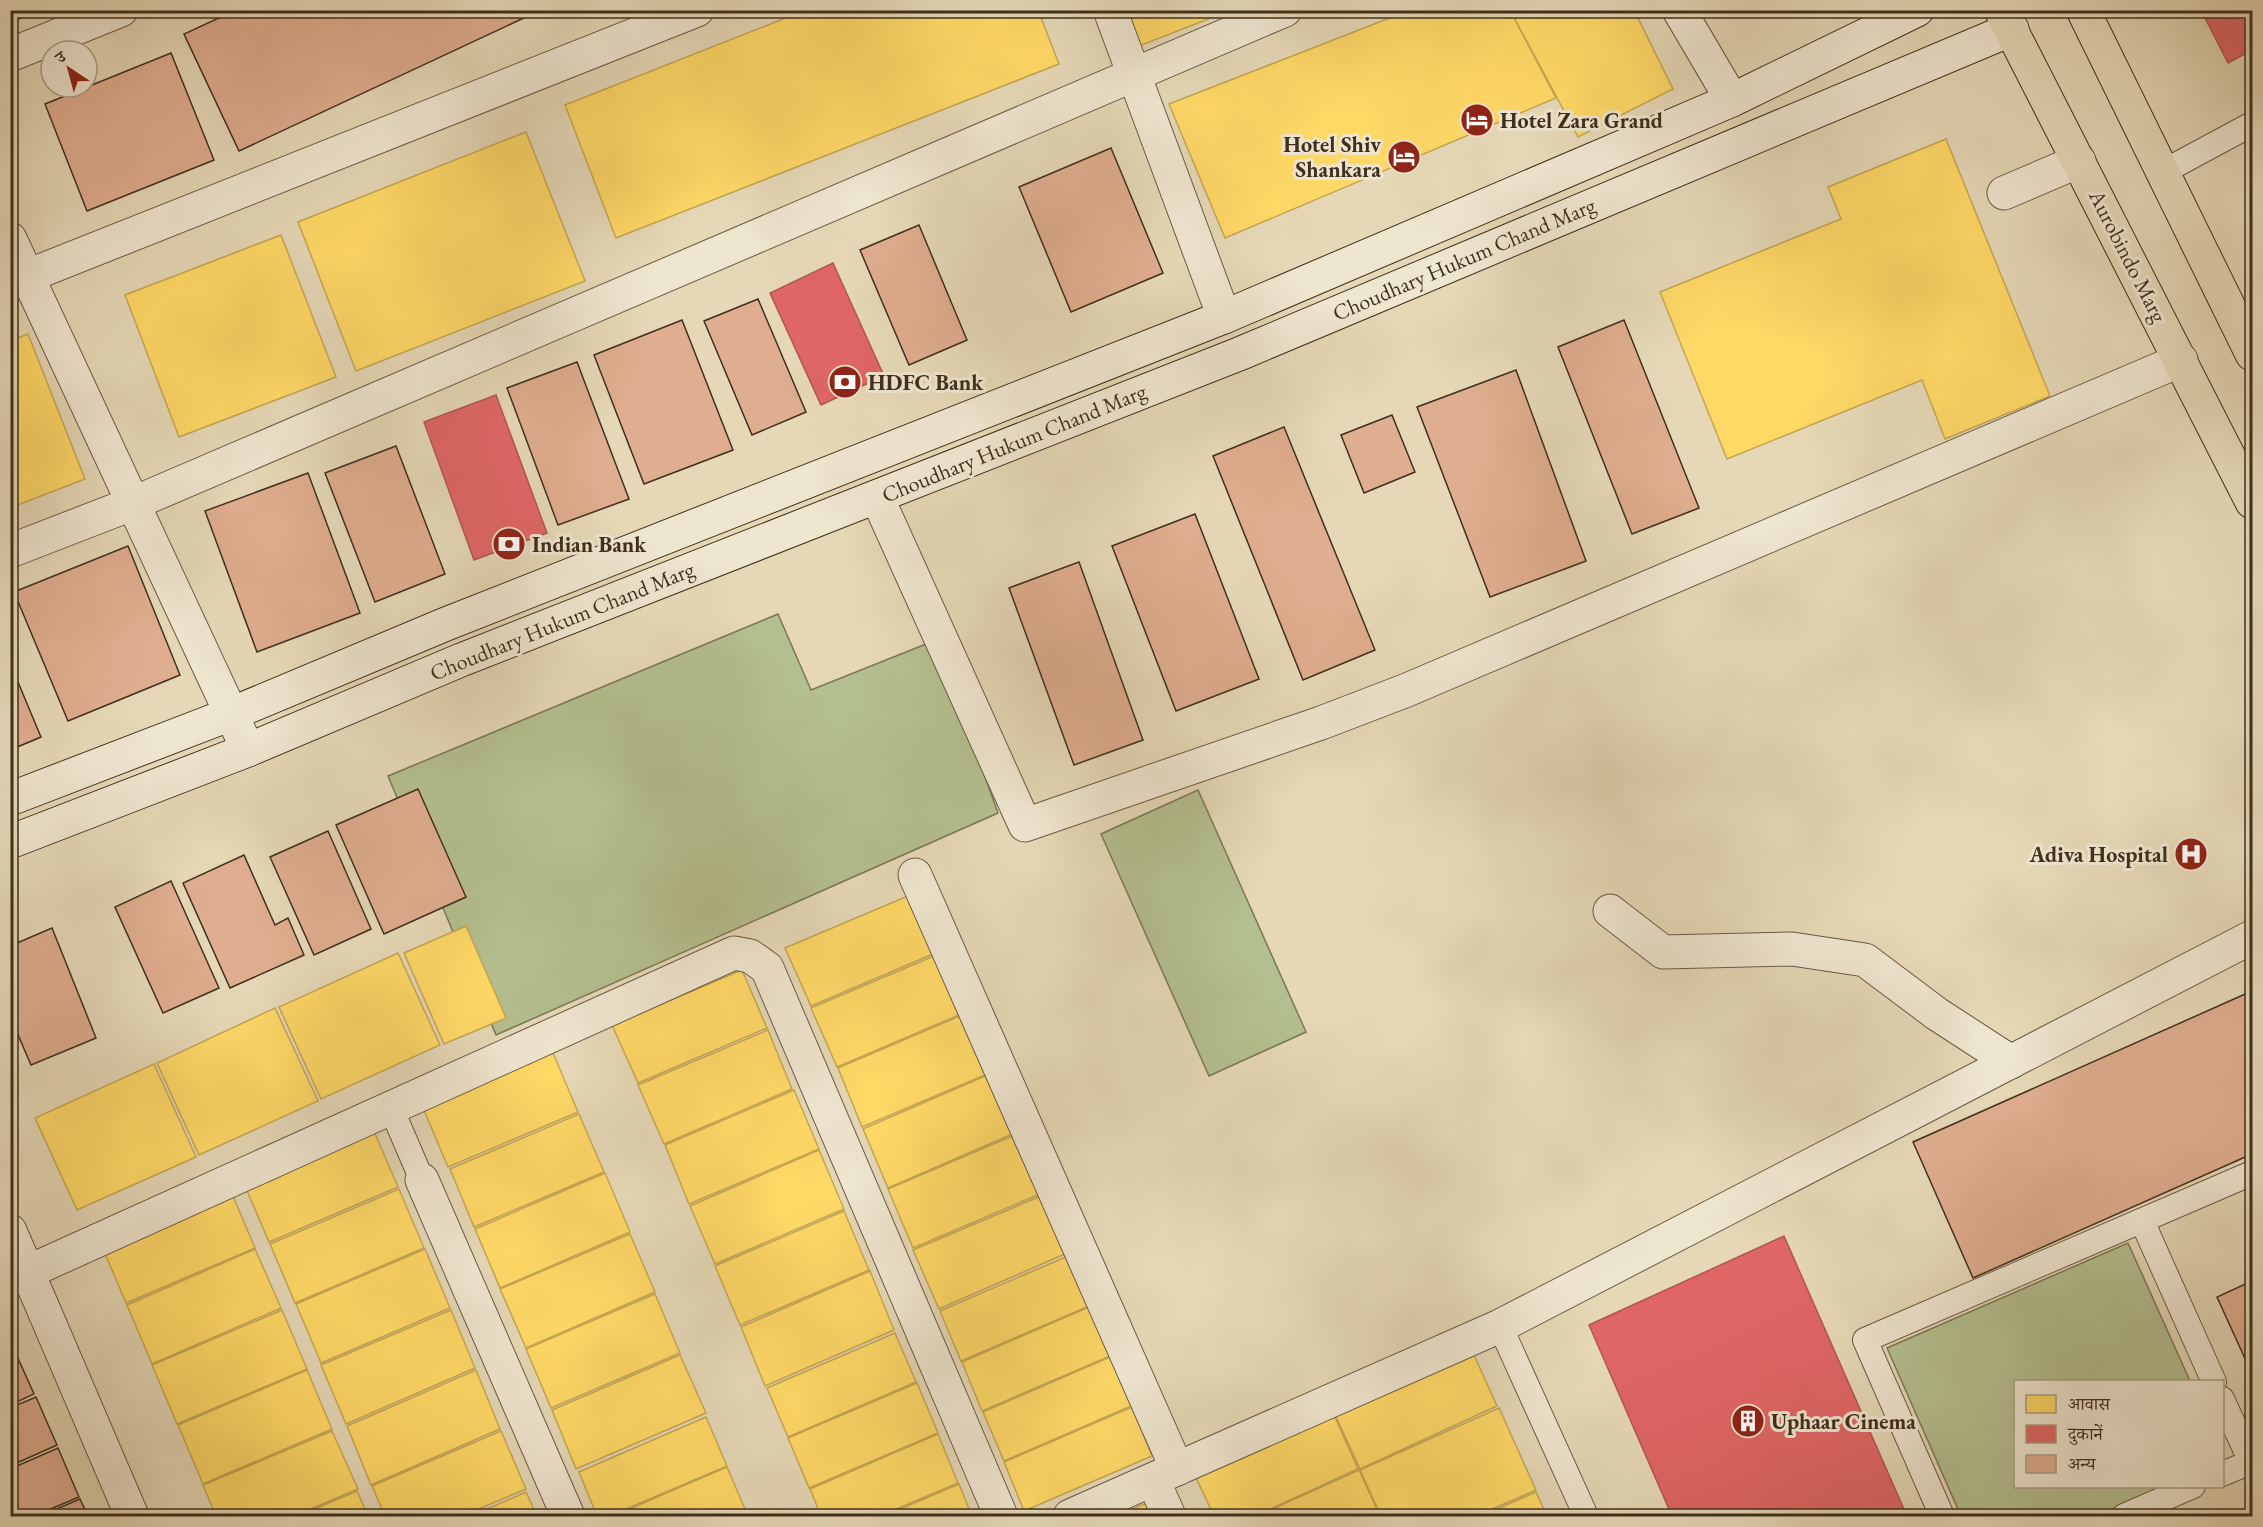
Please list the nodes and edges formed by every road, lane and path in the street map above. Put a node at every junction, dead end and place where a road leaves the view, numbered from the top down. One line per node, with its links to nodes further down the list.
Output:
1 (121, 10): 9 (street)
2 (698, 10): 17 (street)
3 (1110, 10): 10 (street)
4 (1285, 10): 10 (street)
5 (1679, 10): 11 (street)
6 (1917, 10): 11 (street, Choudhary Hukum Chand Marg)
7 (2083, 10): 14 (highway)
8 (2006, 20): 13 (highway, Aurobindo Marg); 21 (street, Choudhary Hukum Chand Marg)
9 (10, 55)
10 (1134, 73): 18 (street); 23 (street)
11 (1732, 100): 18 (street, Choudhary Hukum Chand Marg)
12 (2253, 124): 14 (lane)
13 (2079, 161): 15 (street); 20 (highway, Aurobindo Marg)
14 (2161, 173): 19 (highway)
15 (2004, 193)
16 (10, 239): 17 (street)
17 (19, 280): 23 (street)
18 (1224, 317): 25 (street, Choudhary Hukum Chand Marg)
19 (2253, 354)
20 (2181, 360): 21 (street); 22 (highway, Aurobindo Marg)
21 (877, 497): 26 (street, Choudhary Hukum Chand Marg)
22 (2253, 502)
23 (134, 503): 24 (street); 25 (street)
24 (10, 551)
25 (231, 714): 26 (street); 27 (street, Choudhary Hukum Chand Marg)
26 (248, 750): 28 (street, Choudhary Hukum Chand Marg)
27 (10, 799)
28 (10, 842)
29 (915, 875): 43 (street)
30 (1610, 911): 32 (street)
31 (2253, 937): 32 (street)
32 (2011, 1062): 39 (street)
33 (391, 1108): 35 (lane); 38 (street); 48 (street)
34 (2253, 1173): 36 (lane)
35 (422, 1180): 47 (street)
36 (2142, 1221): 40 (lane); 52 (lane)
37 (10, 1231): 38 (street)
38 (19, 1276): 46 (street)
39 (1500, 1326): 43 (street); 51 (lane)
40 (2213, 1380)
41 (2224, 1401): 42 (lane)
42 (2252, 1464): 44 (lane)
43 (1165, 1474): 49 (street); 50 (street)
44 (2224, 1474)
45 (2188, 1488): 53 (lane)
46 (132, 1516)
47 (568, 1516)
48 (1001, 1516)
49 (1070, 1516)
50 (1169, 1516)
51 (1586, 1516)
52 (1942, 1516)
53 (2124, 1516)

